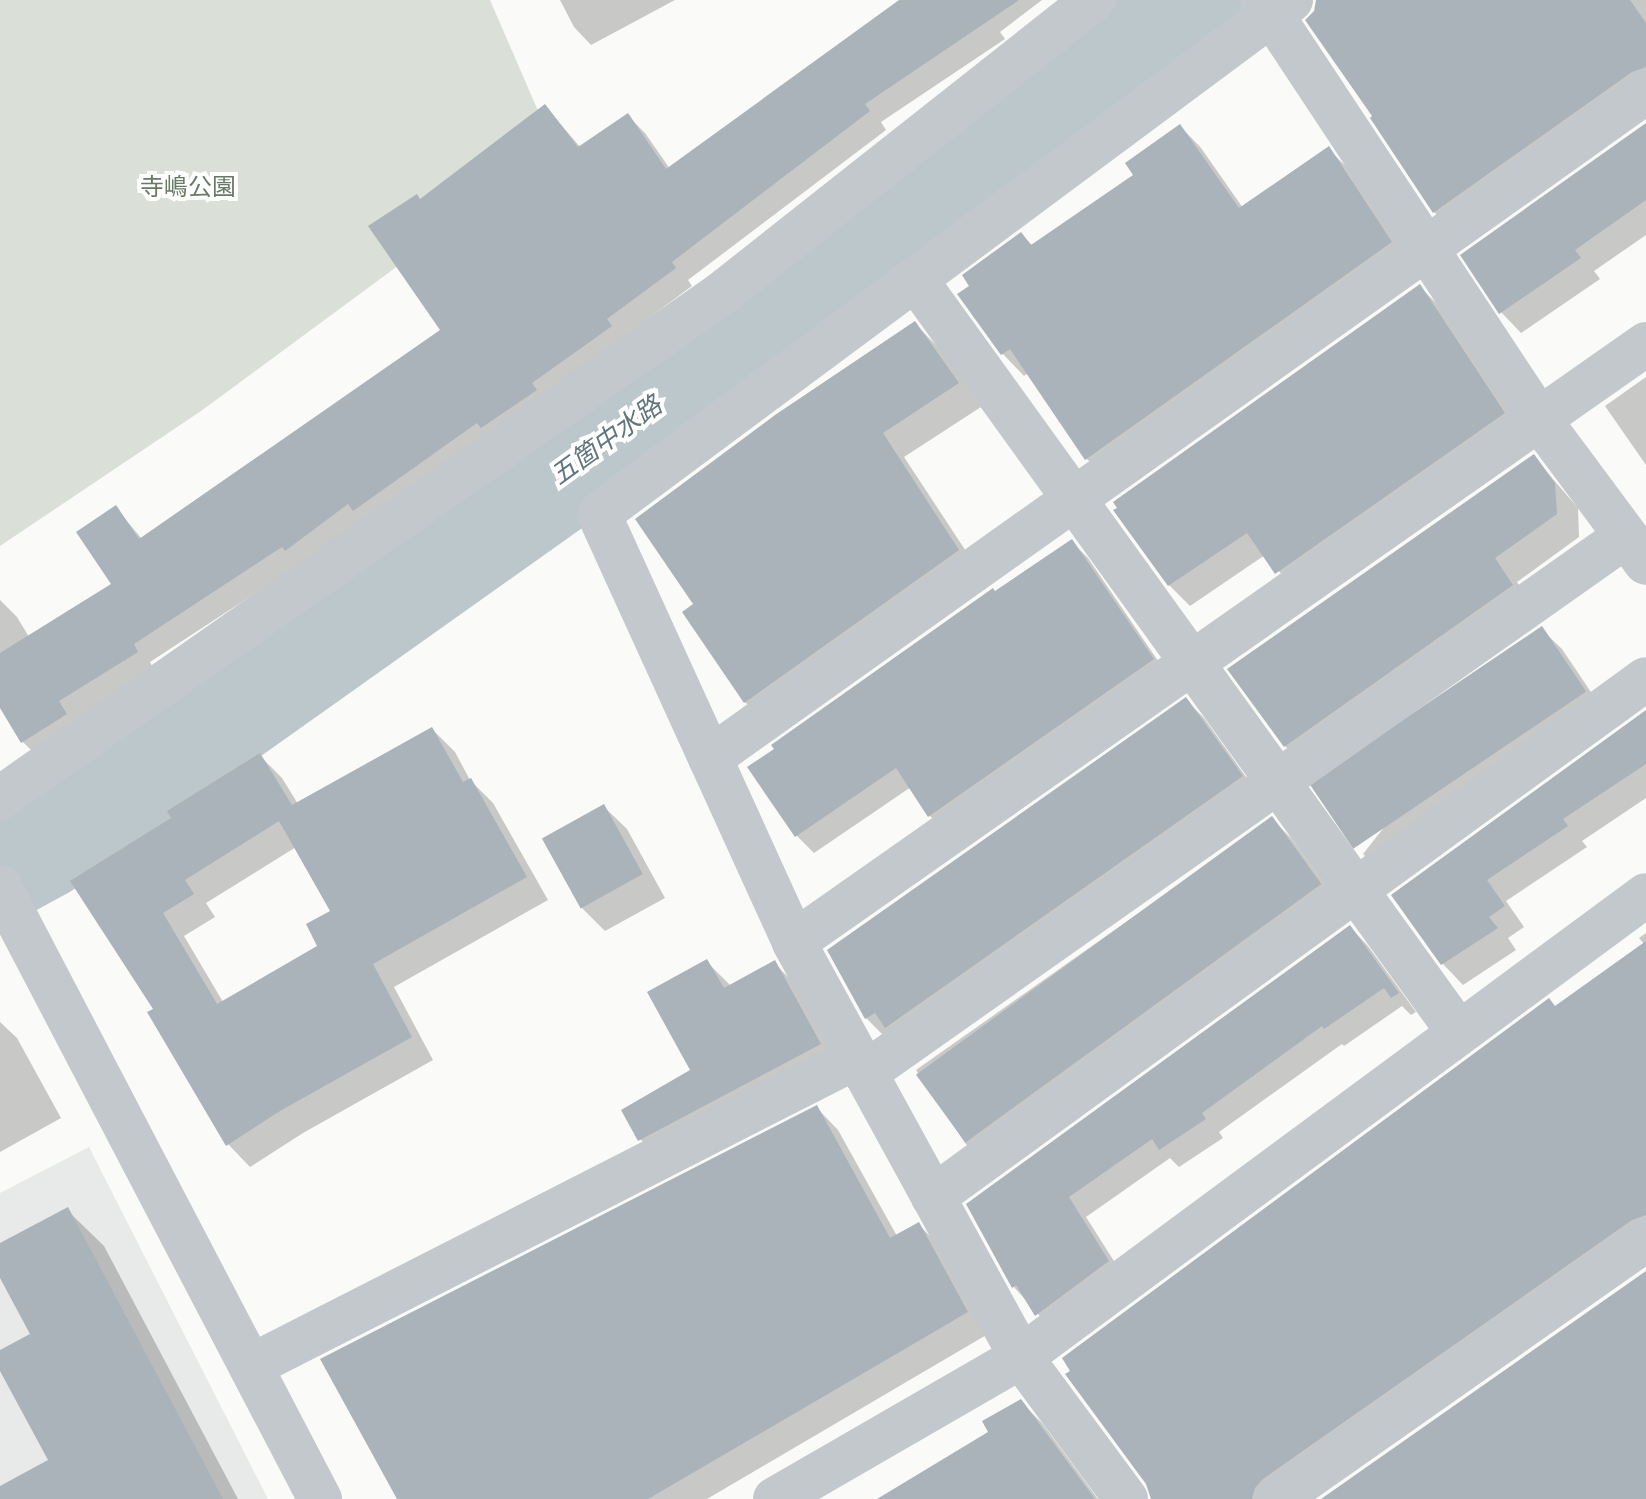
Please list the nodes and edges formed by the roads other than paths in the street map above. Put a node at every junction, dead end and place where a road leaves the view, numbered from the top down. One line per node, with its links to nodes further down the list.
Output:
1 (1093, 0): 14 (street)
2 (1275, 5): 4 (street); 5 (street)
3 (1646, 92): 4 (street)
4 (1427, 251): 7 (street); 8 (street)
5 (916, 280): 8 (street); 12 (street)
6 (1646, 344): 7 (street)
7 (1539, 419): 9 (street); 10 (street)
8 (1073, 502): 10 (street); 12 (street)
9 (1636, 550): 13 (street)
10 (1193, 663): 13 (street); 18 (street)
11 (1646, 679): 15 (street)
12 (710, 758): 18 (street)
13 (1279, 783): 15 (street); 20 (street)
14 (0, 798)
15 (1357, 891): 19 (street); 21 (street)
16 (1646, 895): 19 (street)
17 (6, 910): 24 (street)
18 (794, 942): 20 (street)
19 (1459, 1033): 23 (street)
20 (861, 1065): 21 (street); 24 (street)
21 (933, 1197): 23 (street)
22 (1646, 1240): 28 (street)
23 (1021, 1357): 26 (street); 27 (street)
24 (251, 1366): 25 (street)
25 (320, 1499)
26 (775, 1499)
27 (1126, 1499)
28 (1277, 1499)

